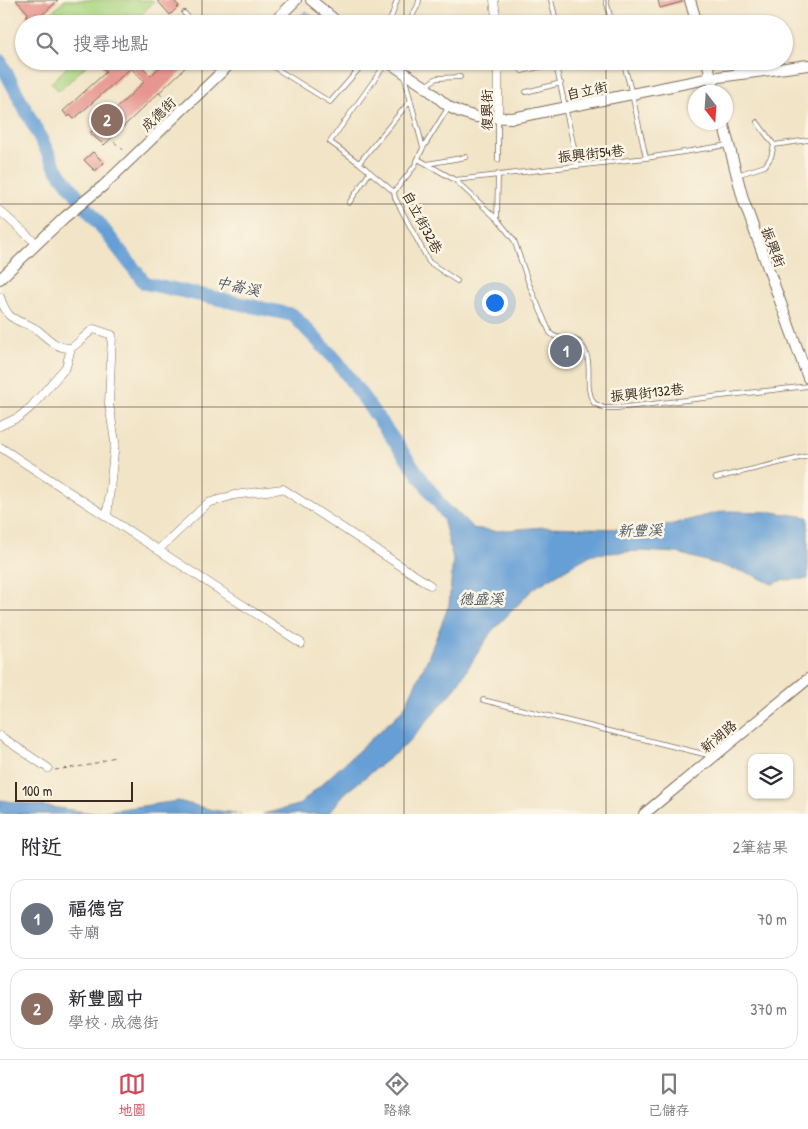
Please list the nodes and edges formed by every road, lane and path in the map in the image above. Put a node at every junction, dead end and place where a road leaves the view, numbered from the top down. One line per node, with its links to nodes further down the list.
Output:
1 (296, 0): 9 (street)
2 (310, 0): 10 (street)
3 (397, 0): 11 (lane)
4 (418, 0): 12 (lane)
5 (494, 0): 13 (street)
6 (551, 0): 14 (lane)
7 (606, 0): 15 (lane)
8 (690, 0): 16 (street)
9 (281, 15)
10 (329, 15)
11 (393, 15)
12 (413, 15)
13 (496, 15)
14 (555, 15)
15 (610, 15)
16 (694, 15)
17 (793, 65): 18 (street, 自立街)
18 (808, 65)
19 (223, 70): 42 (street, 成德街)
20 (278, 70): 21 (lane)
21 (358, 70)
22 (382, 70): 56 (lane, 自立街32巷)
23 (402, 70): 35 (street, 自立街); 39 (lane)
24 (498, 70): 43 (street, 復興街)
25 (526, 70): 30 (lane)
26 (558, 70): 33 (lane)
27 (625, 70): 38 (lane)
28 (710, 70): 32 (street)
29 (744, 70): 32 (street, 自立街)
30 (522, 71)
31 (460, 77): 35 (lane)
32 (712, 78): 34 (street); 38 (street, 自立街)
33 (561, 84): 36 (lane); 41 (lane)
34 (714, 85)
35 (424, 86): 40 (street, 自立街)
36 (526, 92)
37 (159, 94): 42 (path)
38 (632, 94): 41 (street, 自立街); 53 (lane)
39 (410, 101): 50 (lane); 56 (lane)
40 (449, 106): 43 (street, 自立街); 50 (lane)
41 (566, 108): 43 (street, 自立街); 58 (lane)
42 (180, 112): 52 (street, 成德街)
43 (498, 119): 55 (lane, 復興街)
44 (757, 122): 49 (lane)
45 (725, 130): 48 (street, 振興街)
46 (808, 140): 49 (lane)
47 (114, 142): 52 (path)
48 (728, 145): 53 (lane, 振興街54巷); 61 (street, 振興街)
49 (774, 145): 61 (lane)
50 (423, 148): 54 (lane)
51 (466, 157): 57 (lane)
52 (132, 158): 67 (street, 成德街)
53 (646, 158): 58 (lane, 振興街54巷)
54 (418, 159): 57 (lane); 63 (lane)
55 (498, 160)
56 (359, 162): 59 (lane, 自立街32巷)
57 (427, 164): 62 (lane)
58 (578, 166): 60 (lane, 振興街54巷)
59 (370, 172): 63 (lane, 自立街32巷); 64 (lane)
60 (498, 174): 62 (lane, 振興街54巷); 66 (lane)
61 (738, 175): 72 (street, 振興街)
62 (455, 180): 66 (lane)
63 (394, 192): 69 (lane, 自立街32巷)
64 (349, 203)
65 (0, 211): 67 (street)
66 (497, 219): 73 (lane, 振興街132巷)
67 (36, 244): 68 (street)
68 (0, 279)
69 (457, 281)
70 (0, 297): 71 (street)
71 (71, 348): 74 (street); 78 (street)
72 (808, 378)
73 (808, 386)
74 (0, 426)
75 (0, 447): 78 (street)
76 (808, 456): 77 (lane)
77 (716, 478)
78 (107, 517): 79 (street)
79 (158, 550): 80 (street); 81 (street)
80 (430, 585)
81 (301, 643)
82 (808, 679): 85 (street, 新湖路)
83 (483, 700): 85 (lane)
84 (0, 736): 87 (street)
85 (715, 756): 88 (street, 新湖路)
86 (114, 757): 87 (path)
87 (48, 768)
88 (644, 814)

